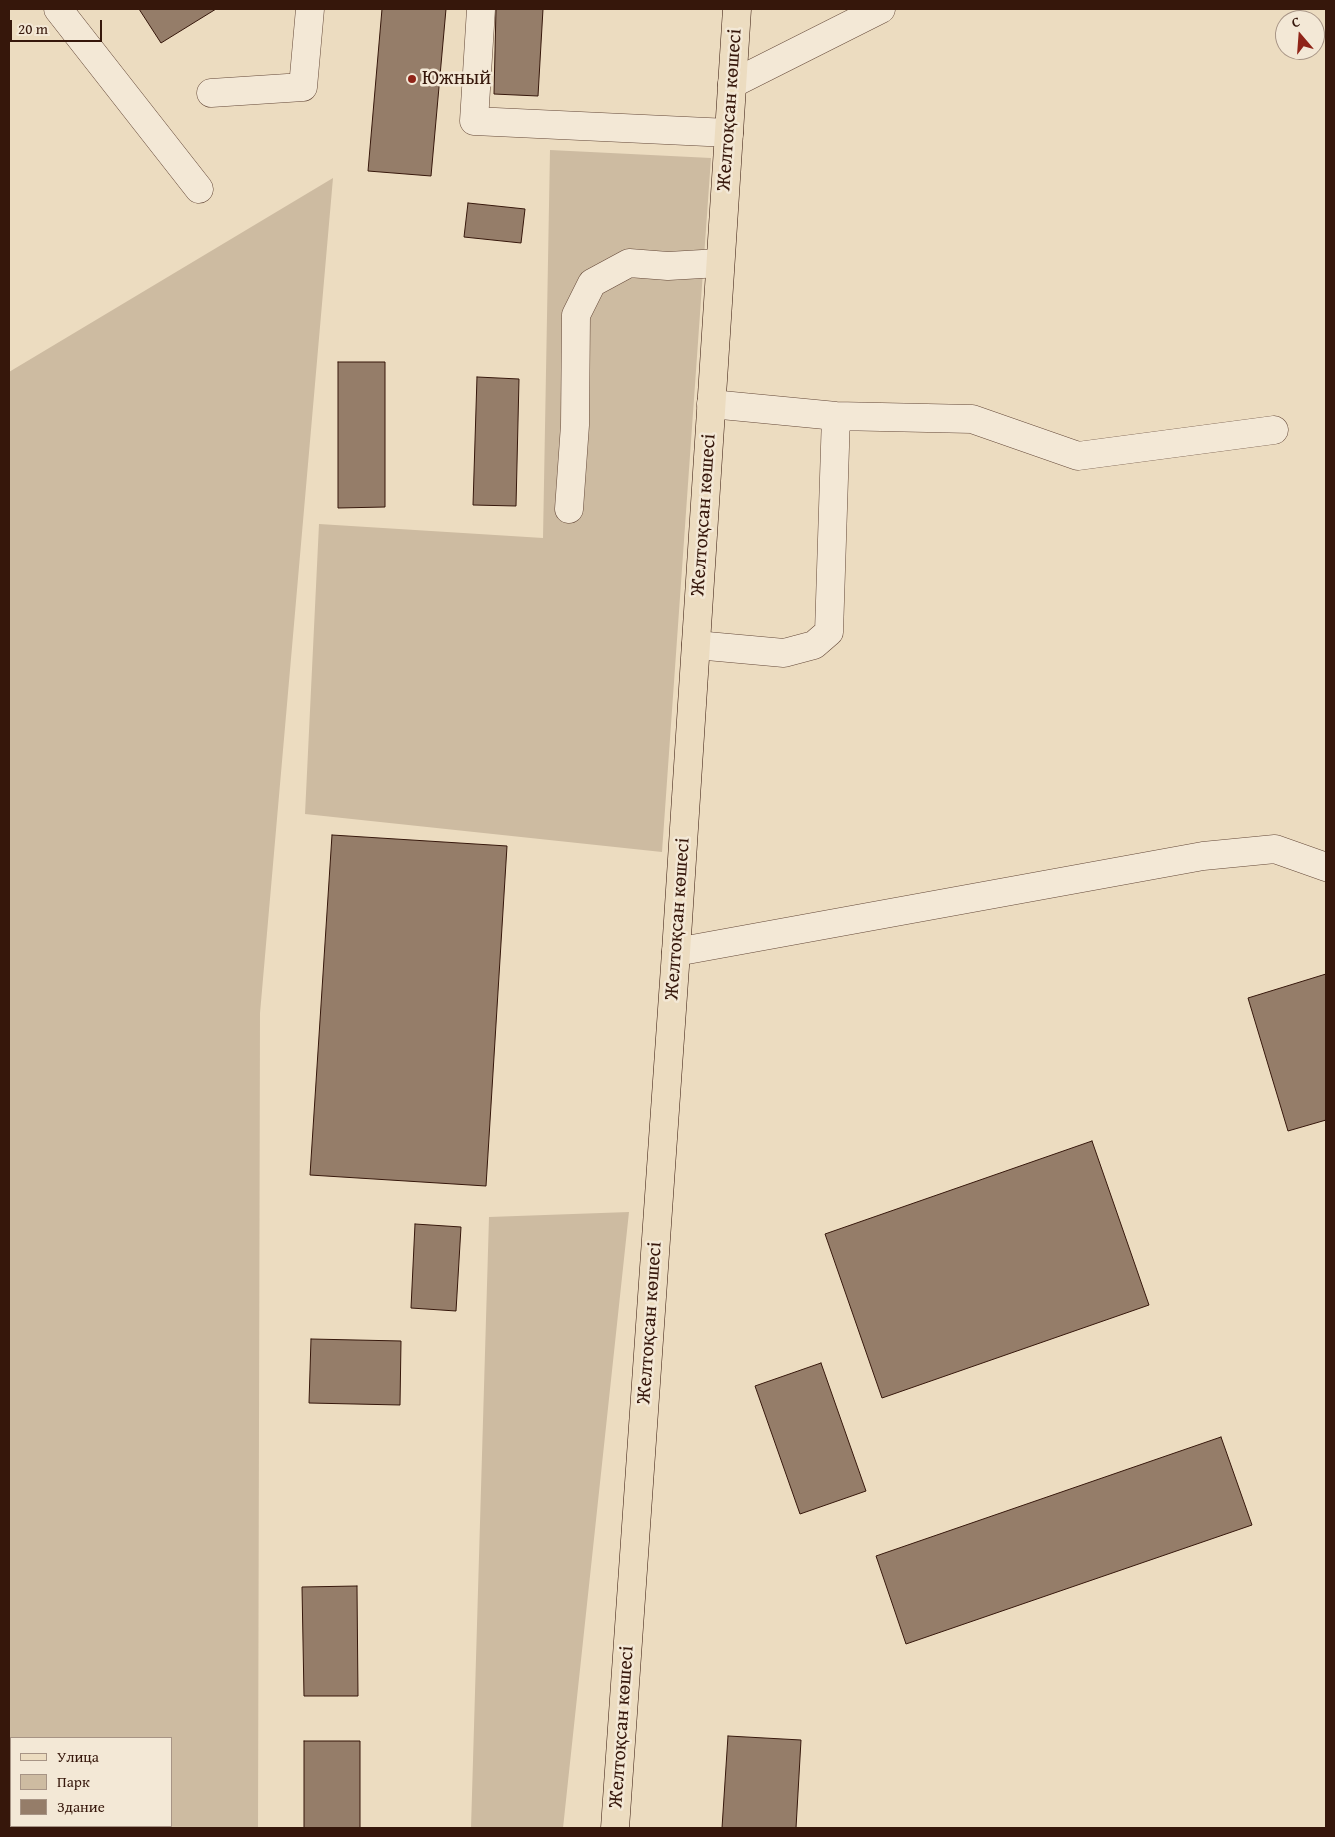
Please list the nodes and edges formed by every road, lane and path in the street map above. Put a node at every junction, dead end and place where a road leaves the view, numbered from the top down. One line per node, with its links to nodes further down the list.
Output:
1 (58, 9): 9 (street)
2 (310, 9): 7 (street)
3 (481, 9): 8 (street)
4 (736, 9): 6 (main road, Желтоқсан көшесі)
5 (881, 9): 6 (street)
6 (732, 84): 8 (main road, Желтоқсан көшесі)
7 (211, 93)
8 (729, 133): 10 (main road, Желтоқсан көшесі)
9 (199, 189)
10 (720, 263): 11 (main road, Желтоқсан көшесі); 14 (street)
11 (712, 404): 12 (street); 15 (main road, Желтоқсан көшесі)
12 (836, 416): 13 (street); 15 (street)
13 (1274, 430)
14 (569, 509)
15 (696, 645): 17 (main road, Желтоқсан көшесі)
16 (1326, 867): 17 (street)
17 (676, 952): 18 (main road, Желтоқсан көшесі)
18 (615, 1828)

